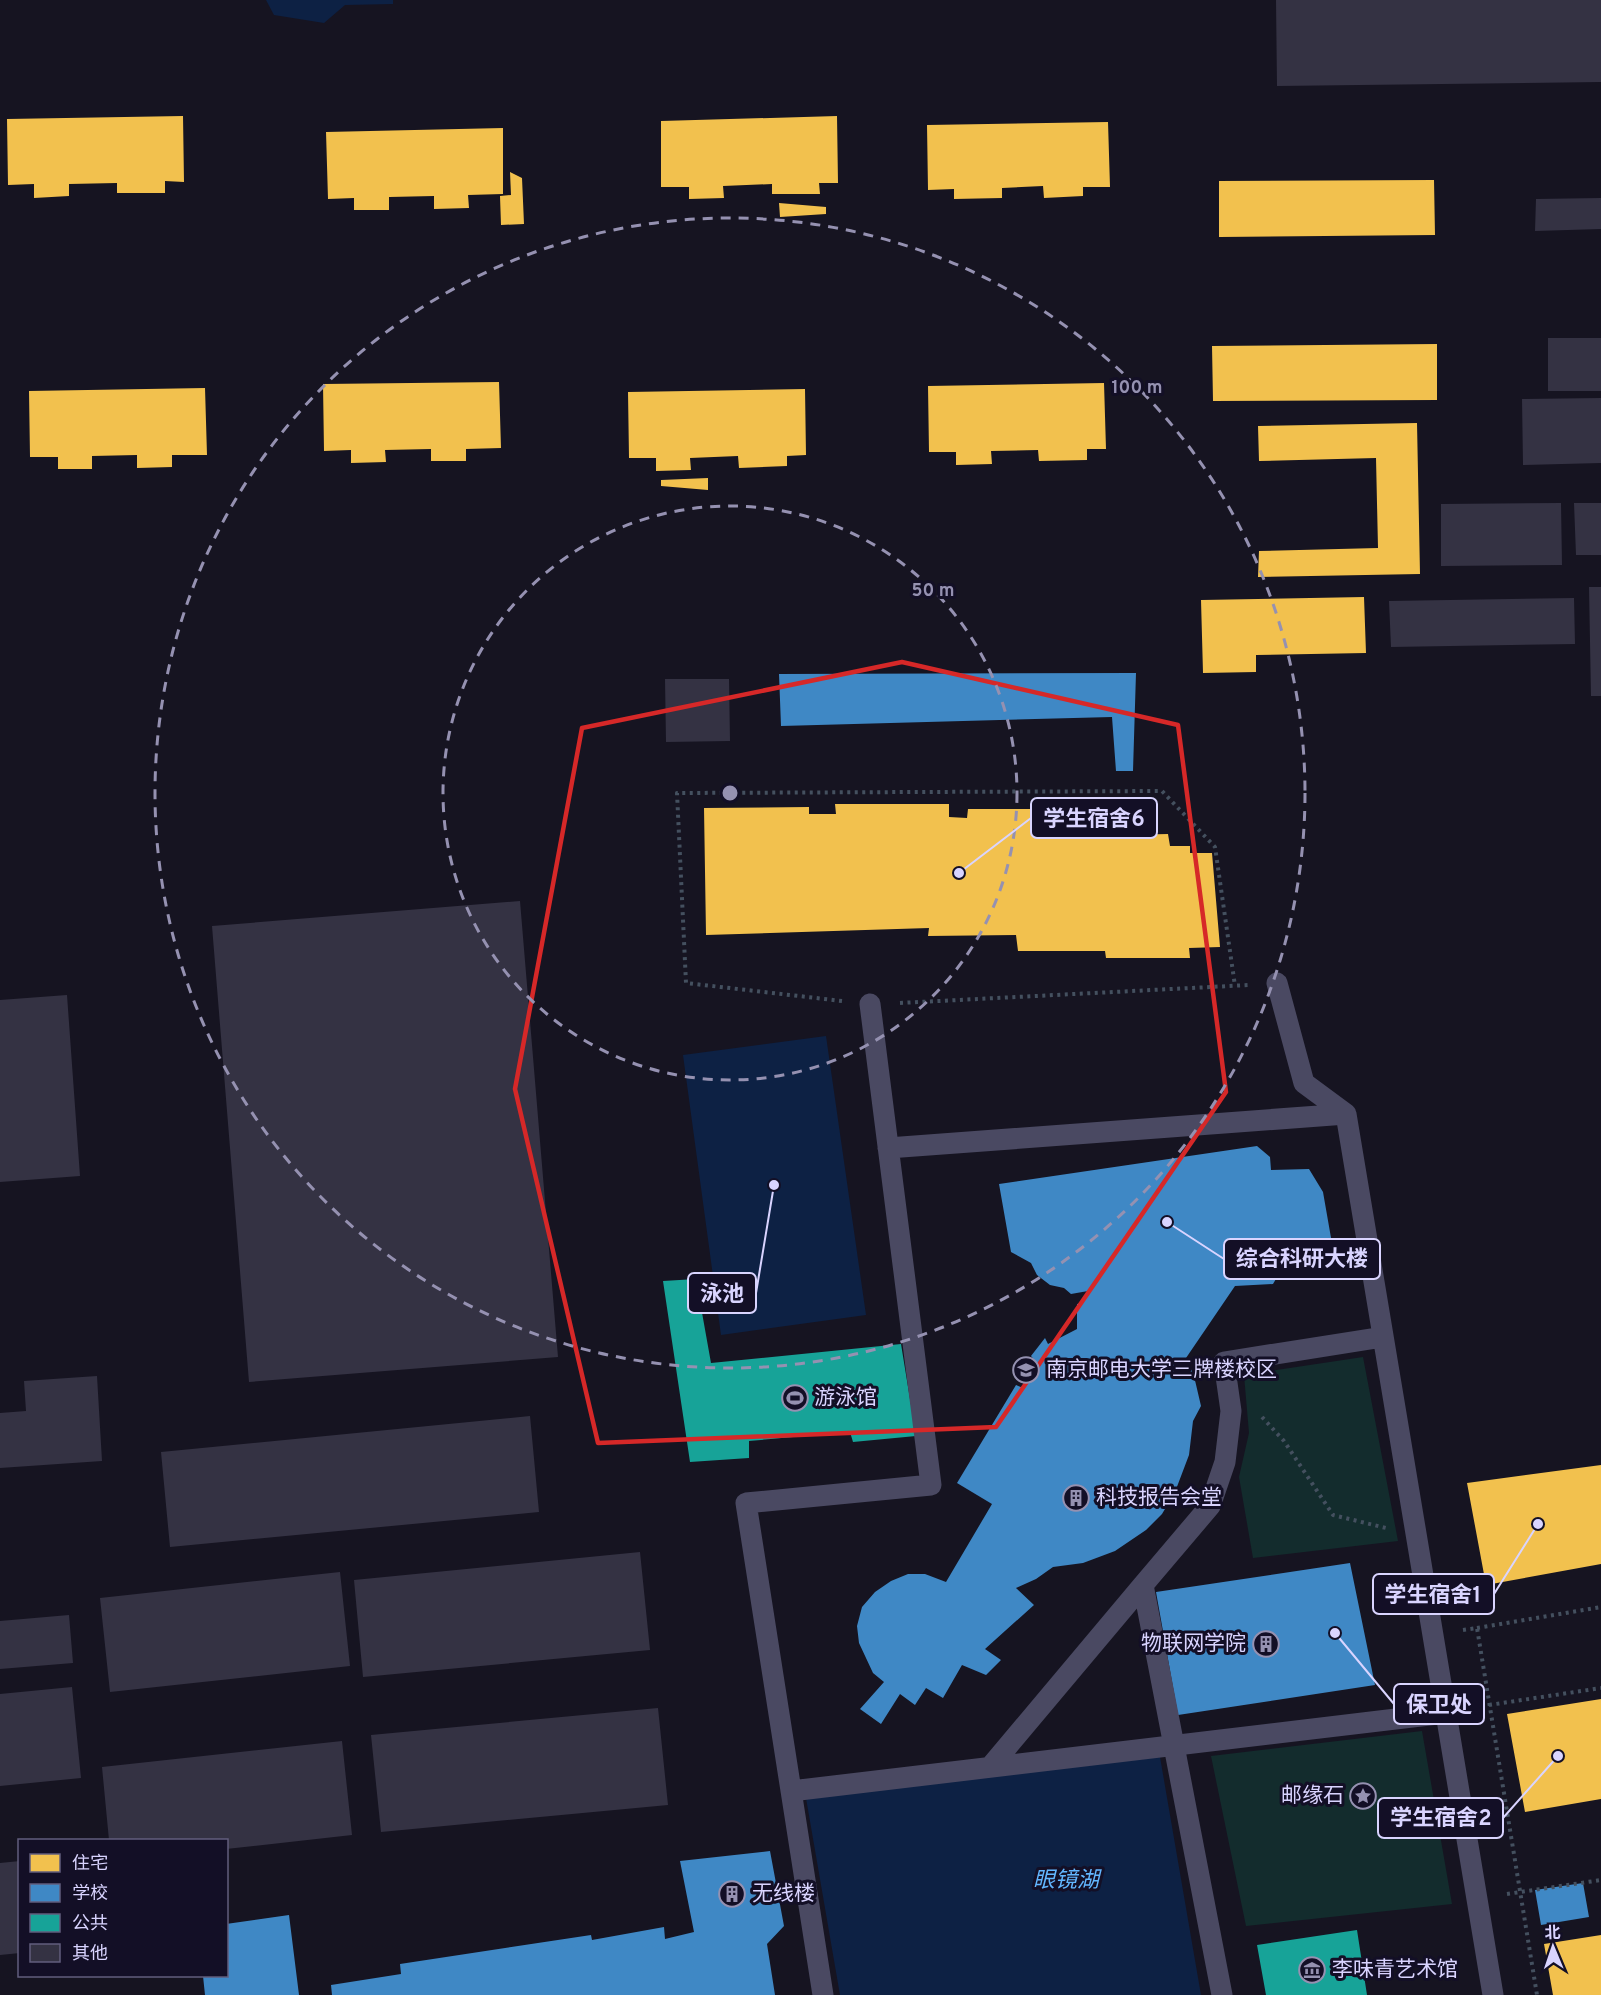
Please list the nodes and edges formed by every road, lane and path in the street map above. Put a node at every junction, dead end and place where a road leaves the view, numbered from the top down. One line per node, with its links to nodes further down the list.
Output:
1 (1277, 983): 2 (path); 4 (lane)
2 (1235, 986): 3 (path); 3 (path)
3 (870, 1004): 5 (lane)
4 (1346, 1114): 5 (lane); 6 (lane)
5 (888, 1148): 18 (lane)
6 (1383, 1337): 7 (lane); 8 (lane)
7 (1229, 1395): 8 (path); 9 (lane)
8 (1417, 1537): 12 (lane)
9 (1143, 1585): 16 (lane); 17 (lane)
10 (1601, 1607): 11 (path)
11 (1478, 1628): 12 (path); 14 (path)
12 (1433, 1635): 15 (lane)
13 (1601, 1688): 14 (path)
14 (1489, 1705): 20 (path)
15 (1446, 1713): 16 (lane); 23 (lane)
16 (1173, 1744): 17 (lane); 22 (lane)
17 (991, 1766): 18 (lane)
18 (791, 1791): 21 (lane)
19 (1601, 1880): 20 (path)
20 (1520, 1893): 24 (path)
21 (823, 1995)
22 (1222, 1995)
23 (1493, 1995)
24 (1537, 1995)

